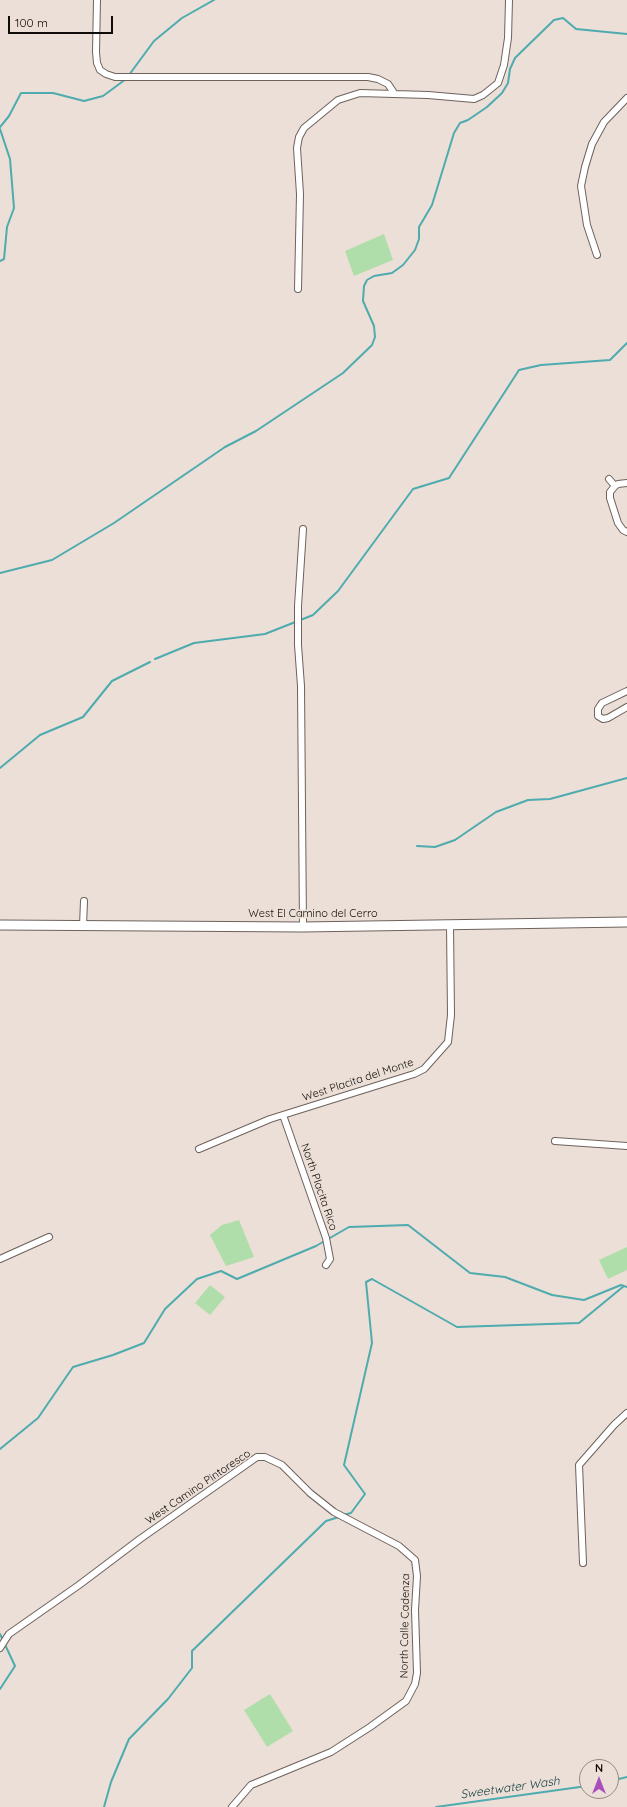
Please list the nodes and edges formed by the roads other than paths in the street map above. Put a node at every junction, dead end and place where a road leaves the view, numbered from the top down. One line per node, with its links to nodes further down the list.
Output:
1 (97, 0): 3 (street)
2 (509, 0): 3 (street)
3 (394, 93): 6 (street)
4 (627, 98): 5 (street)
5 (597, 255)
6 (298, 289)
7 (609, 479): 9 (street)
8 (627, 484): 9 (street)
9 (615, 486): 11 (street)
10 (302, 529): 19 (street)
11 (627, 532)
12 (627, 691): 13 (street)
13 (627, 707)
14 (84, 902): 18 (street)
15 (627, 922): 17 (street, West El Camino del Cerro)
16 (0, 925): 18 (street, West El Camino del Cerro)
17 (450, 925): 19 (street, West El Camino del Cerro); 20 (street, West Placita del Monte)
18 (83, 926): 19 (street, West El Camino del Cerro)
19 (303, 927)
20 (283, 1115): 23 (street, West Placita del Monte); 26 (street, North Placita Rico)
21 (555, 1141): 22 (street)
22 (627, 1146)
23 (199, 1149)
24 (49, 1237): 25 (street)
25 (0, 1258)
26 (326, 1266)
27 (627, 1413): 29 (street)
28 (415, 1560): 30 (street, West Camino Pintoresco); 31 (street, North Calle Cadenza)
29 (583, 1563)
30 (0, 1648)
31 (232, 1807)

